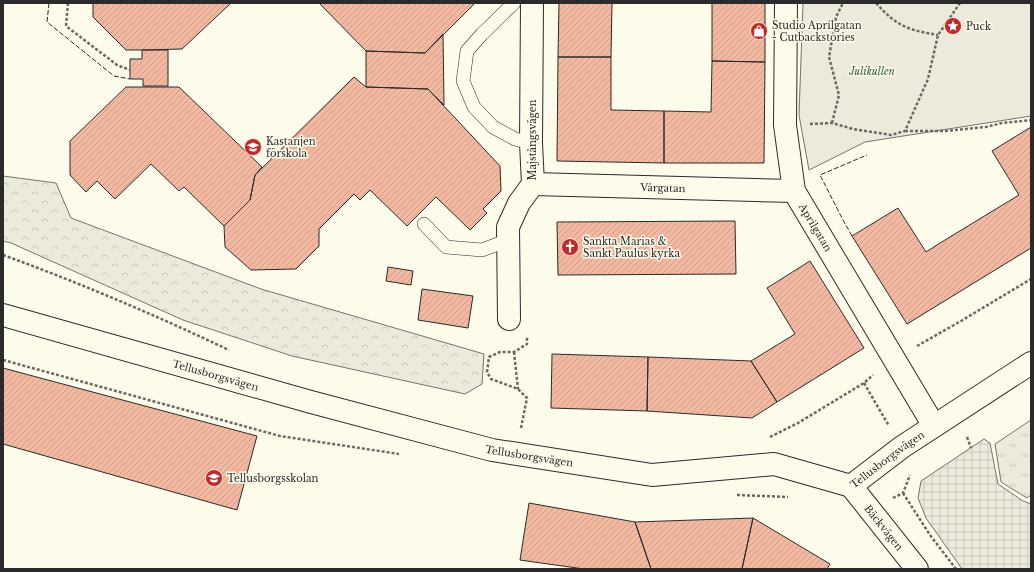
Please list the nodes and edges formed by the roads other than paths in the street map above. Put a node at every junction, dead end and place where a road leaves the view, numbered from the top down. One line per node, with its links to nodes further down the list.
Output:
1 (514, 3): 4 (lane)
2 (532, 3): 4 (street, Majstångsvägen)
3 (786, 3): 6 (street, Aprilgatan)
4 (531, 144): 5 (street, Majstångsvägen)
5 (532, 184): 6 (street, Vårgatan); 8 (street, Majstångsvägen)
6 (794, 191): 12 (street, Aprilgatan)
7 (424, 224): 8 (lane)
8 (508, 240): 10 (street, Majstångsvägen)
9 (3, 314): 13 (street, Tellusborgsvägen)
10 (509, 320)
11 (1031, 363): 12 (street, Tellusborgsvägen)
12 (934, 426): 13 (street, Tellusborgsvägen)
13 (850, 486): 14 (street, Bäckvägen)
14 (917, 569)

